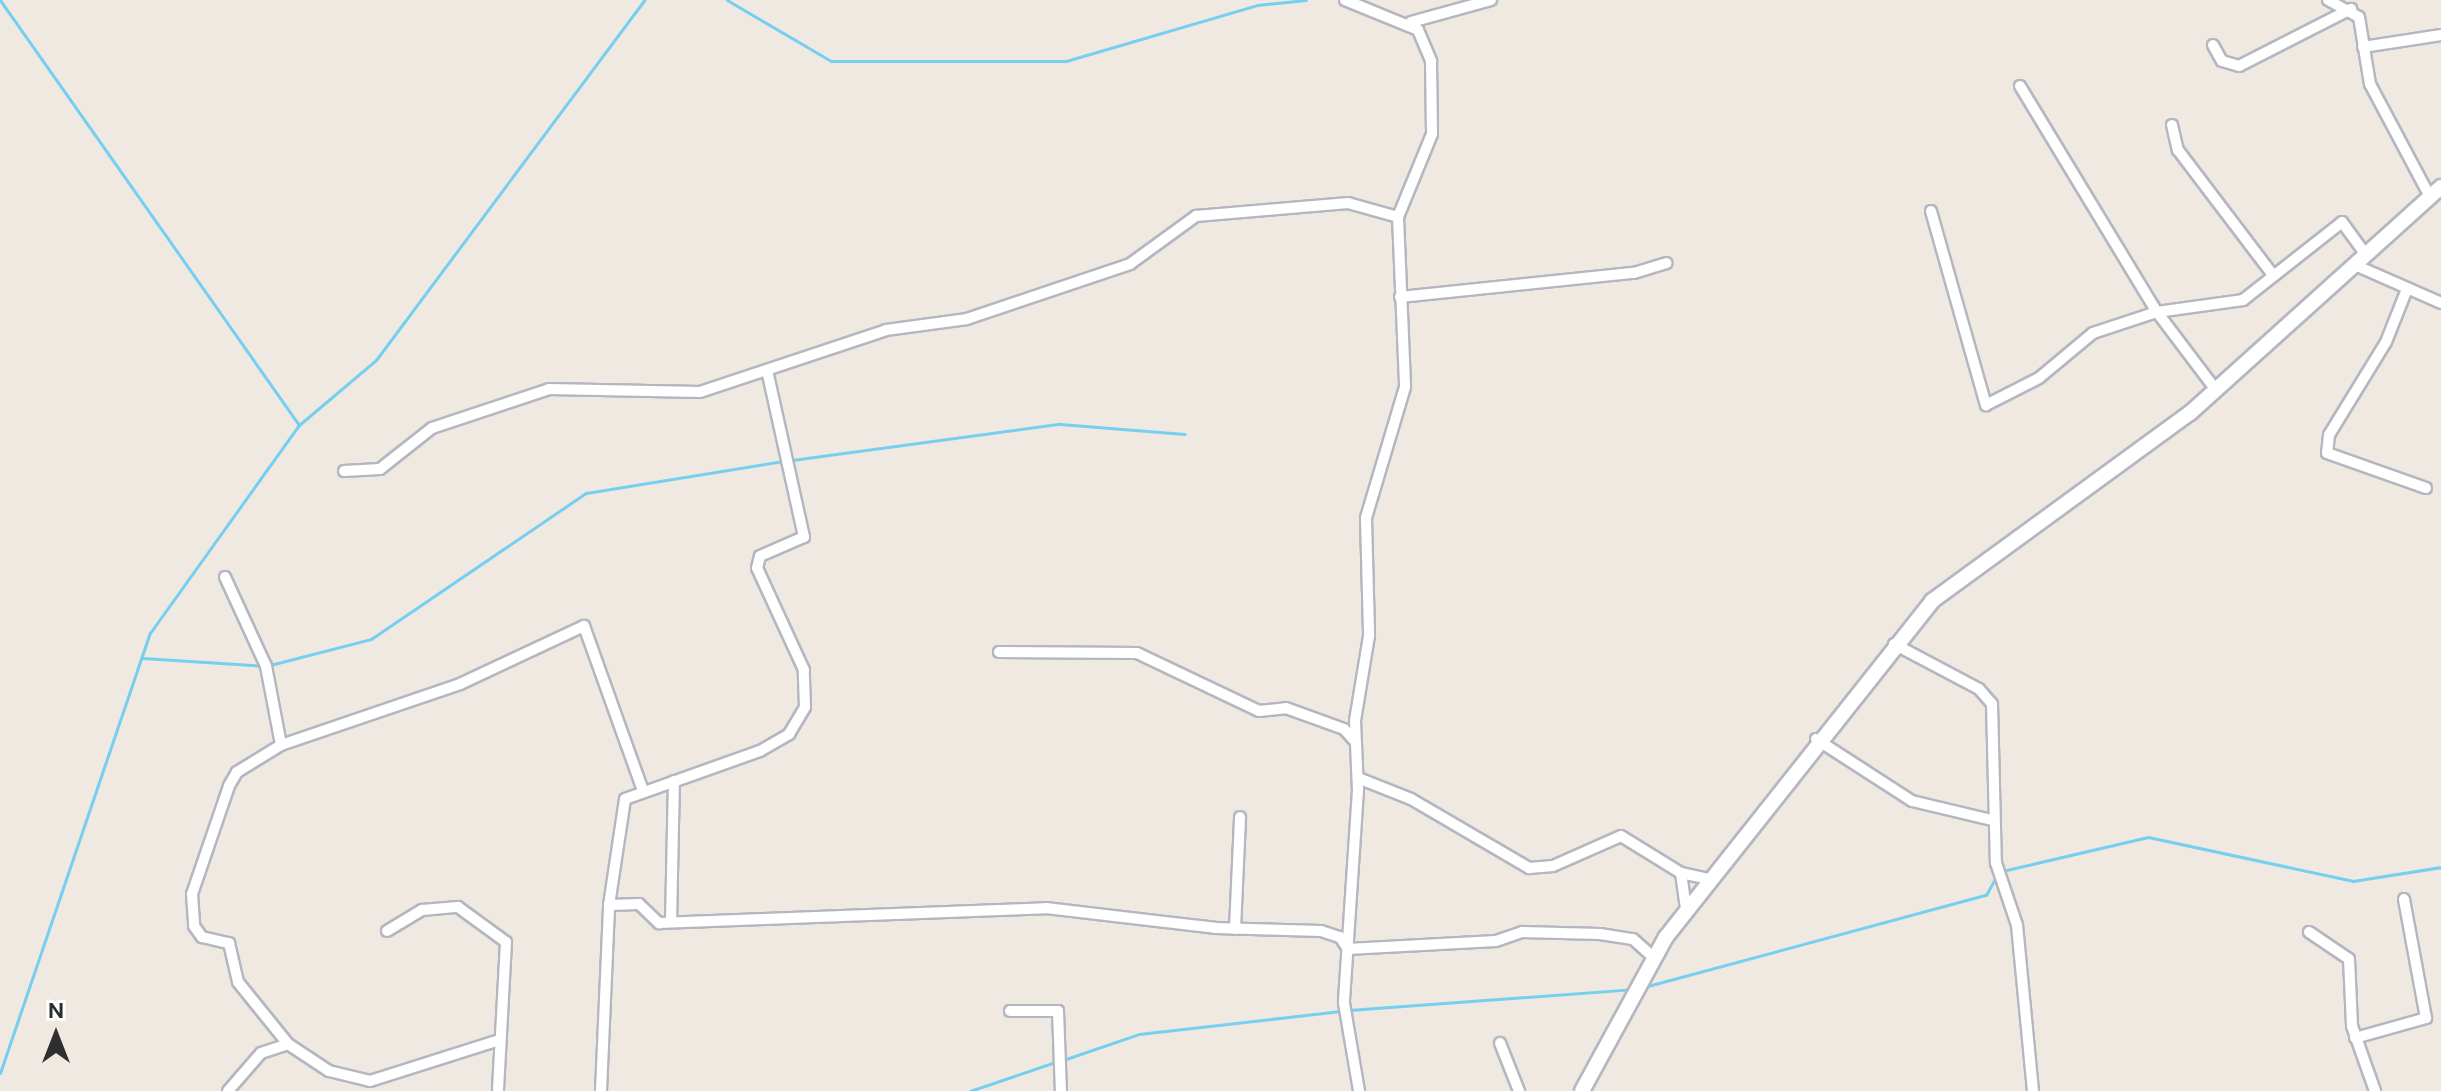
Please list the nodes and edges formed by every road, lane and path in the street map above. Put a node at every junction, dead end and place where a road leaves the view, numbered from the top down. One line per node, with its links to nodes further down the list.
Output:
1 (1345, 0): 5 (street)
2 (1491, 0): 5 (street)
3 (2328, 0): 4 (street)
4 (2351, 9): 7 (street); 8 (street)
5 (1411, 22): 13 (street)
6 (2441, 35): 8 (street)
7 (2213, 45)
8 (2363, 47): 11 (street)
9 (2020, 86): 20 (street)
10 (2172, 125): 16 (street)
11 (2435, 192): 14 (main road)
12 (1931, 211): 20 (street)
13 (1398, 217): 18 (street); 21 (street)
14 (2361, 260): 16 (street); 17 (street); 22 (main road)
15 (1666, 263): 18 (street)
16 (2272, 274): 20 (street)
17 (2407, 289): 19 (street); 24 (street)
18 (1400, 297): 29 (street)
19 (2441, 303)
20 (2157, 312): 22 (street)
21 (768, 374): 23 (street); 32 (street)
22 (2216, 390): 26 (main road)
23 (344, 471)
24 (2426, 488)
25 (225, 577): 30 (street)
26 (1894, 644): 28 (main road); 35 (street)
27 (999, 652): 29 (street)
28 (1816, 739): 35 (street); 37 (main road)
29 (1355, 741): 31 (street)
30 (281, 745): 33 (street); 51 (street)
31 (1358, 778): 36 (street); 45 (street)
32 (674, 781): 33 (street); 41 (street)
33 (642, 788): 39 (street)
34 (1240, 817): 42 (street)
35 (1992, 820): 59 (street)
36 (1681, 873): 37 (street); 40 (street)
37 (1709, 879): 40 (main road)
38 (2404, 899): 48 (street)
39 (609, 905): 41 (street); 54 (street)
40 (1686, 909): 46 (main road)
41 (671, 922): 42 (street)
42 (1235, 929): 45 (street)
43 (387, 931): 49 (street)
44 (2309, 932): 48 (street)
45 (1348, 949): 46 (street); 56 (street)
46 (1652, 956): 58 (main road)
47 (1010, 1011): 55 (street)
48 (2355, 1038): 60 (street)
49 (499, 1040): 51 (street); 53 (street)
50 (1500, 1043): 57 (street)
51 (288, 1044): 52 (street)
52 (228, 1091)
53 (498, 1091)
54 (601, 1091)
55 (1061, 1091)
56 (1359, 1091)
57 (1519, 1091)
58 (1582, 1091)
59 (2033, 1091)
60 (2375, 1091)

